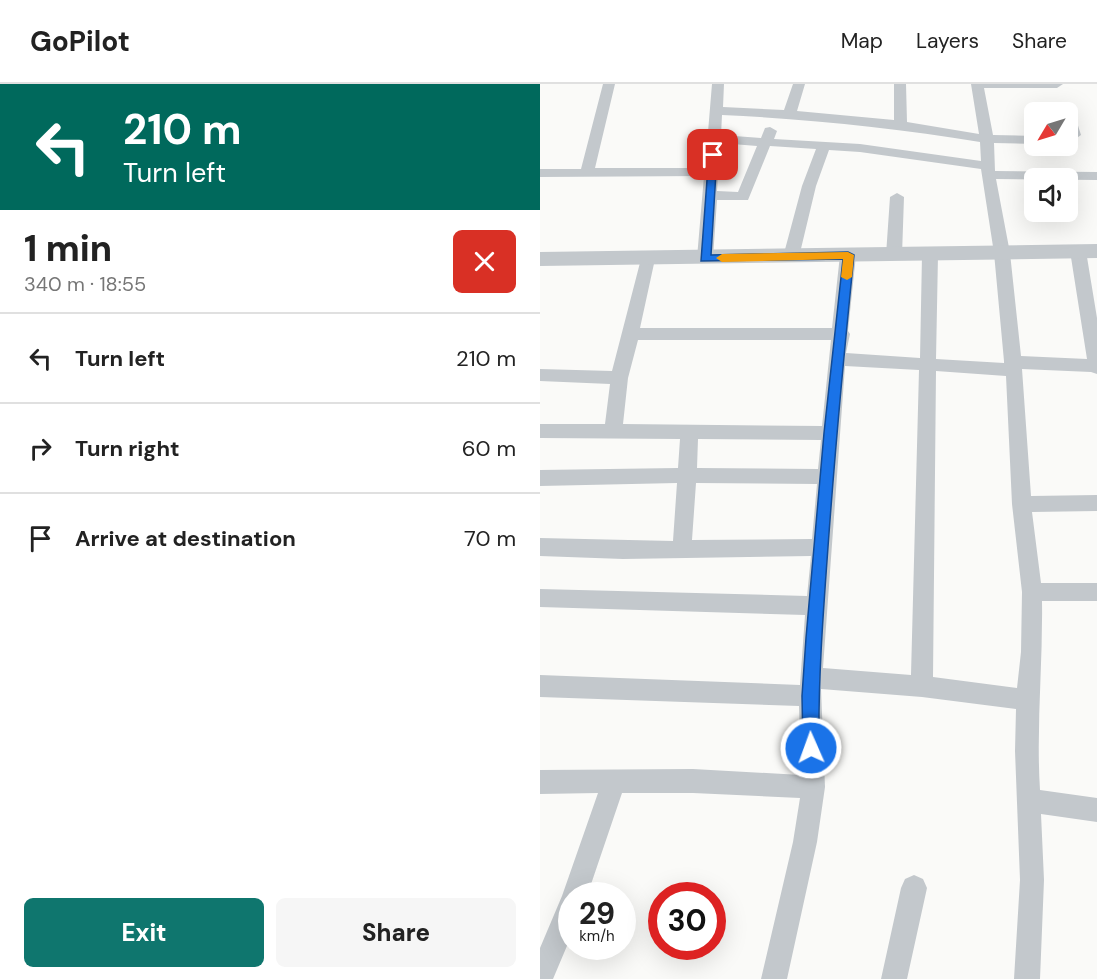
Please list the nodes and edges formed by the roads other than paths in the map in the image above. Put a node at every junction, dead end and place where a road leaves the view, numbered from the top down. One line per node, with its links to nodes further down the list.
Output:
1 (609, 84): 18 (street)
2 (718, 84): 7 (street)
3 (799, 84): 8 (street)
4 (900, 84): 9 (street)
5 (977, 84): 6 (street); 11 (street)
6 (1063, 98)
7 (717, 111): 8 (street); 10 (street)
8 (783, 114): 9 (street); 13 (street)
9 (901, 125): 11 (street)
10 (715, 139): 13 (street); 16 (street)
11 (987, 139): 12 (street); 15 (street)
12 (1024, 140)
13 (766, 141): 14 (street); 20 (street)
14 (824, 146): 15 (street); 27 (street)
15 (988, 170): 19 (street); 23 (street)
16 (711, 172): 18 (street); 20 (street)
17 (540, 173): 18 (street)
18 (587, 173)
19 (1097, 176)
20 (708, 195): 28 (street)
21 (897, 197): 25 (street)
22 (1087, 251): 23 (street); 33 (street)
23 (1002, 253): 26 (street); 36 (street)
24 (848, 255): 25 (street); 27 (street); 32 (street)
25 (894, 255): 26 (street)
26 (930, 255): 35 (street)
27 (791, 257): 28 (street)
28 (705, 258): 30 (street)
29 (540, 259): 30 (street)
30 (647, 259): 31 (street)
31 (632, 334): 32 (street); 39 (street)
32 (842, 334): 34 (street)
33 (1095, 347): 37 (street)
34 (839, 358): 35 (street); 43 (street)
35 (928, 364): 36 (street); 57 (street)
36 (1012, 366): 37 (street); 48 (street)
37 (1097, 367)
38 (540, 375): 39 (street)
39 (619, 378): 41 (street)
40 (540, 431): 41 (street)
41 (613, 431): 42 (street)
42 (690, 431): 43 (street); 44 (street)
43 (830, 433): 45 (street)
44 (686, 475): 45 (street); 46 (street); 51 (street)
45 (826, 477): 50 (street)
46 (540, 478)
47 (1097, 503): 48 (street)
48 (1022, 504): 52 (street)
49 (540, 547): 51 (street)
50 (821, 547): 51 (street); 55 (street)
51 (682, 548)
52 (1032, 592): 53 (street); 59 (street)
53 (1097, 592)
54 (540, 598): 55 (street)
55 (817, 606): 58 (street)
56 (540, 686): 58 (street)
57 (922, 686): 58 (street); 59 (street)
58 (811, 687): 62 (street)
59 (1026, 700): 63 (street)
60 (540, 782): 61 (street)
61 (614, 782): 62 (street); 65 (street)
62 (813, 787): 69 (street)
63 (1028, 800): 64 (street); 71 (street)
64 (1097, 810)
65 (579, 882)
66 (914, 888): 70 (street)
67 (558, 936): 68 (street)
68 (540, 979)
69 (774, 979)
70 (894, 979)
71 (1027, 979)

